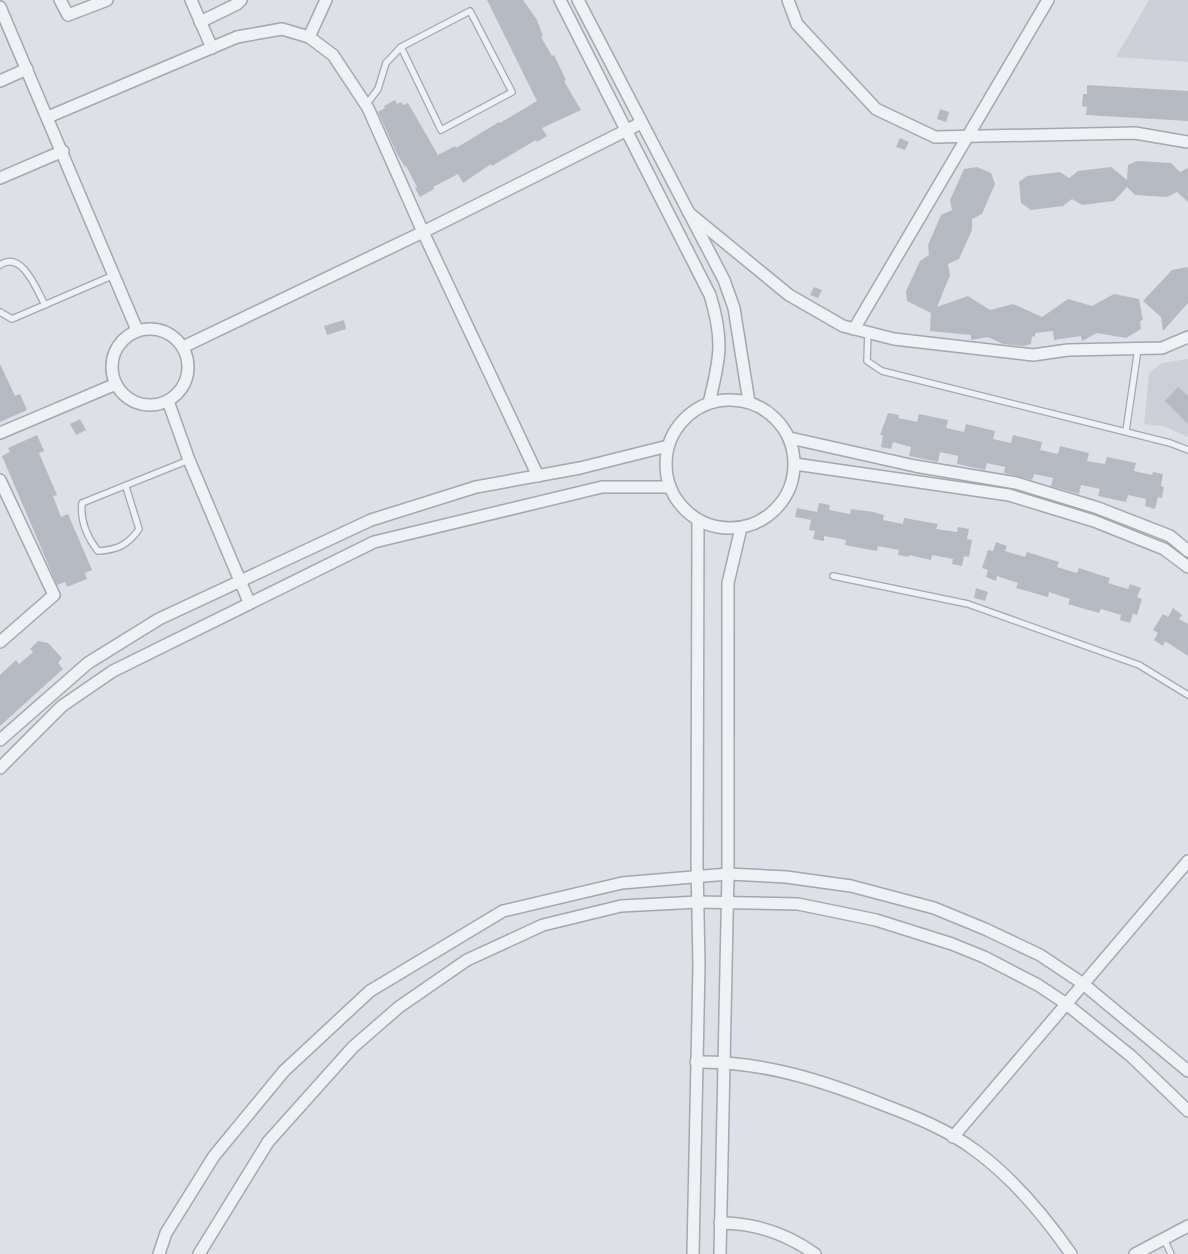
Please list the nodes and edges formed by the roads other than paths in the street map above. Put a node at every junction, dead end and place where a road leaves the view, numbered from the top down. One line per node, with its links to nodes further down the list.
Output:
1 (60, 0): 2 (street)
2 (107, 0)
3 (191, 0): 11 (street)
4 (241, 0): 11 (street)
5 (326, 0): 12 (street)
6 (560, 0): 20 (street)
7 (578, 0): 19 (street)
8 (788, 0): 21 (street)
9 (1048, 0): 21 (street)
10 (0, 7): 15 (street)
11 (200, 22): 13 (street)
12 (309, 38): 13 (street); 17 (street)
13 (212, 48): 18 (street)
14 (401, 48): 14 (lane); 17 (lane)
15 (27, 69): 16 (street); 18 (street)
16 (0, 81)
17 (366, 105): 26 (street)
18 (48, 117): 23 (street)
19 (641, 123): 20 (street); 25 (street)
20 (627, 129): 26 (street); 40 (street)
21 (966, 136): 22 (street); 31 (street)
22 (1188, 142)
23 (63, 151): 24 (street); 28 (street)
24 (0, 178)
25 (689, 213): 31 (street); 39 (street)
26 (423, 232): 35 (street); 48 (street)
27 (0, 265): 29 (lane)
28 (114, 274): 29 (lane); 32 (street)
29 (45, 305): 30 (lane)
30 (0, 312)
31 (854, 328): 33 (street)
32 (137, 330): 35 (street); 37 (street)
33 (868, 332): 36 (street); 41 (lane)
34 (1187, 338): 36 (street)
35 (183, 347): 38 (street)
36 (1138, 349): 41 (lane)
37 (116, 384): 38 (street); 42 (street)
38 (168, 401): 46 (street)
39 (749, 402): 40 (street); 43 (street)
40 (709, 403): 44 (street)
41 (1126, 431): 45 (lane)
42 (0, 433)
43 (790, 438): 47 (street); 54 (street)
44 (668, 446): 48 (street); 51 (street)
45 (1188, 450)
46 (189, 460): 50 (lane); 57 (street)
47 (795, 464): 53 (street); 55 (street)
48 (538, 476): 57 (street)
49 (0, 480): 59 (street)
50 (126, 487): 50 (lane)
51 (670, 487): 52 (street); 58 (street)
52 (698, 521): 53 (street); 65 (street)
53 (742, 528): 64 (street)
54 (1188, 551)
55 (1188, 567)
56 (833, 576): 60 (lane)
57 (239, 581): 58 (street); 61 (street)
58 (249, 602): 62 (street)
59 (0, 642)
60 (1188, 695)
61 (0, 740)
62 (0, 768)
63 (1188, 861): 68 (street)
64 (728, 874): 65 (street); 67 (street); 68 (street)
65 (697, 876): 66 (street); 78 (street)
66 (698, 902): 67 (street); 70 (street); 79 (street)
67 (728, 902): 69 (street); 71 (street)
68 (1082, 983): 69 (street); 72 (street)
69 (1065, 1003): 73 (street); 74 (street)
70 (696, 1062): 71 (street); 80 (street)
71 (724, 1062): 74 (street); 75 (street)
72 (1188, 1071)
73 (1188, 1111)
74 (953, 1137): 83 (street)
75 (720, 1223): 81 (street); 82 (street)
76 (1188, 1226): 77 (street)
77 (1164, 1239): 84 (street); 85 (lane)
78 (159, 1254)
79 (199, 1254)
80 (692, 1254)
81 (720, 1254)
82 (815, 1254)
83 (1071, 1254)
84 (1135, 1254)
85 (1171, 1254)

